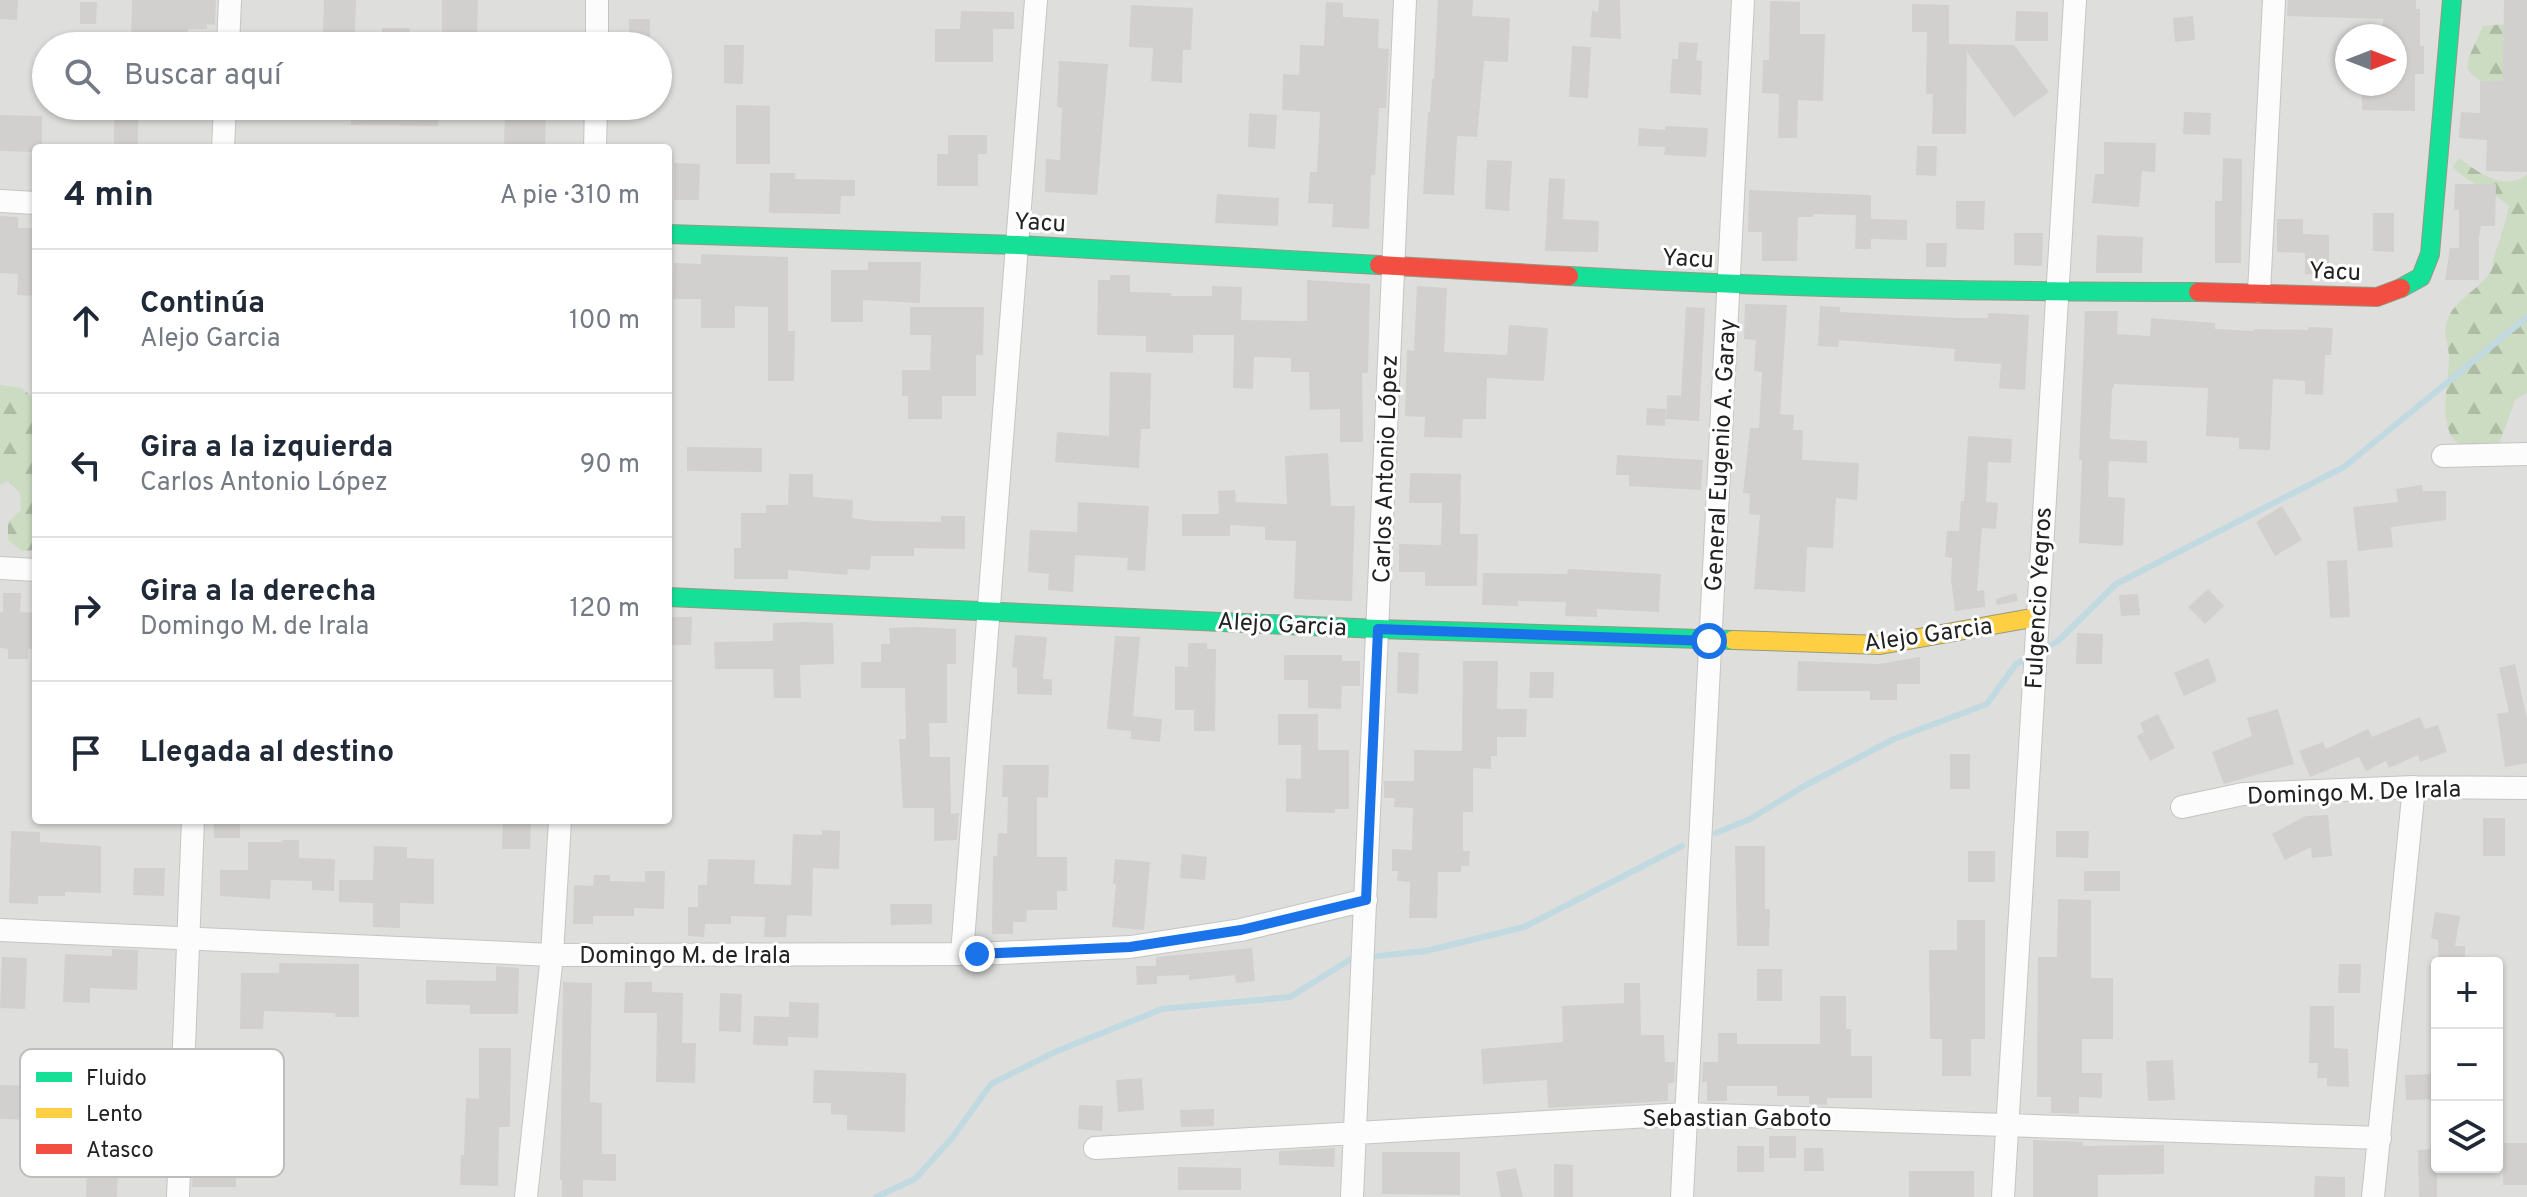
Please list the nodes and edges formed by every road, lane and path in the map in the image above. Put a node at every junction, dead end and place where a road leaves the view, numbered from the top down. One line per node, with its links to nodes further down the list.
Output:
1 (230, 0): 9 (street)
2 (597, 0): 10 (street)
3 (1036, 0): 18 (street)
4 (1405, 0): 19 (street, Carlos Antonio López)
5 (1743, 0): 20 (street, General Eugenio A. Garay)
6 (2075, 0): 21 (street, Fulgencio Yegros)
7 (2274, 0): 22 (street)
8 (2452, 0): 22 (street, Yacu)
9 (229, 32)
10 (597, 32)
11 (224, 120): 13 (street)
12 (596, 120): 14 (street)
13 (223, 144)
14 (595, 144)
15 (0, 201): 16 (street)
16 (32, 203)
17 (672, 234): 18 (street, Yacu)
18 (1018, 245): 19 (street, Yacu); 28 (street)
19 (1394, 266): 20 (street, Yacu); 30 (street, Carlos Antonio López)
20 (1729, 285): 21 (street, Yacu); 31 (street, General Eugenio A. Garay)
21 (2057, 292): 22 (street, Yacu); 29 (street, Fulgencio Yegros)
22 (2259, 292)
23 (2527, 454): 24 (street)
24 (2443, 456)
25 (0, 568): 26 (street)
26 (32, 570)
27 (672, 597): 28 (street, Alejo Garcia)
28 (987, 611): 30 (street, Alejo Garcia); 40 (street)
29 (2036, 627): 31 (street, Alejo Garcia); 44 (street, Fulgencio Yegros)
30 (1378, 629): 31 (street, Alejo Garcia); 37 (street, Carlos Antonio López)
31 (1709, 641): 43 (street, General Eugenio A. Garay)
32 (2414, 787): 33 (street, Domingo M. De Irala); 34 (street, Domingo M. De Irala); 46 (street)
33 (2527, 788)
34 (2182, 807)
35 (193, 824): 39 (street)
36 (560, 824): 41 (street)
37 (1366, 900): 40 (street, Domingo M. de Irala); 45 (street, Carlos Antonio López)
38 (0, 930): 39 (street, Domingo M. de Irala)
39 (188, 940): 41 (street, Domingo M. de Irala); 42 (street)
40 (962, 954): 41 (street, Domingo M. de Irala)
41 (552, 955): 50 (street)
42 (184, 1049)
43 (1685, 1114): 44 (street, Sebastian Gaboto); 45 (street, Sebastian Gaboto); 52 (street, General Eugenio A. Garay)
44 (2006, 1124): 46 (street, Sebastian Gaboto); 53 (street, Fulgencio Yegros)
45 (1355, 1134): 47 (street, Sebastian Gaboto); 51 (street)
46 (2380, 1138): 54 (street)
47 (1095, 1148)
48 (179, 1177): 49 (street)
49 (178, 1197)
50 (526, 1197)
51 (1352, 1197)
52 (1682, 1197)
53 (2003, 1197)
54 (2373, 1197)

